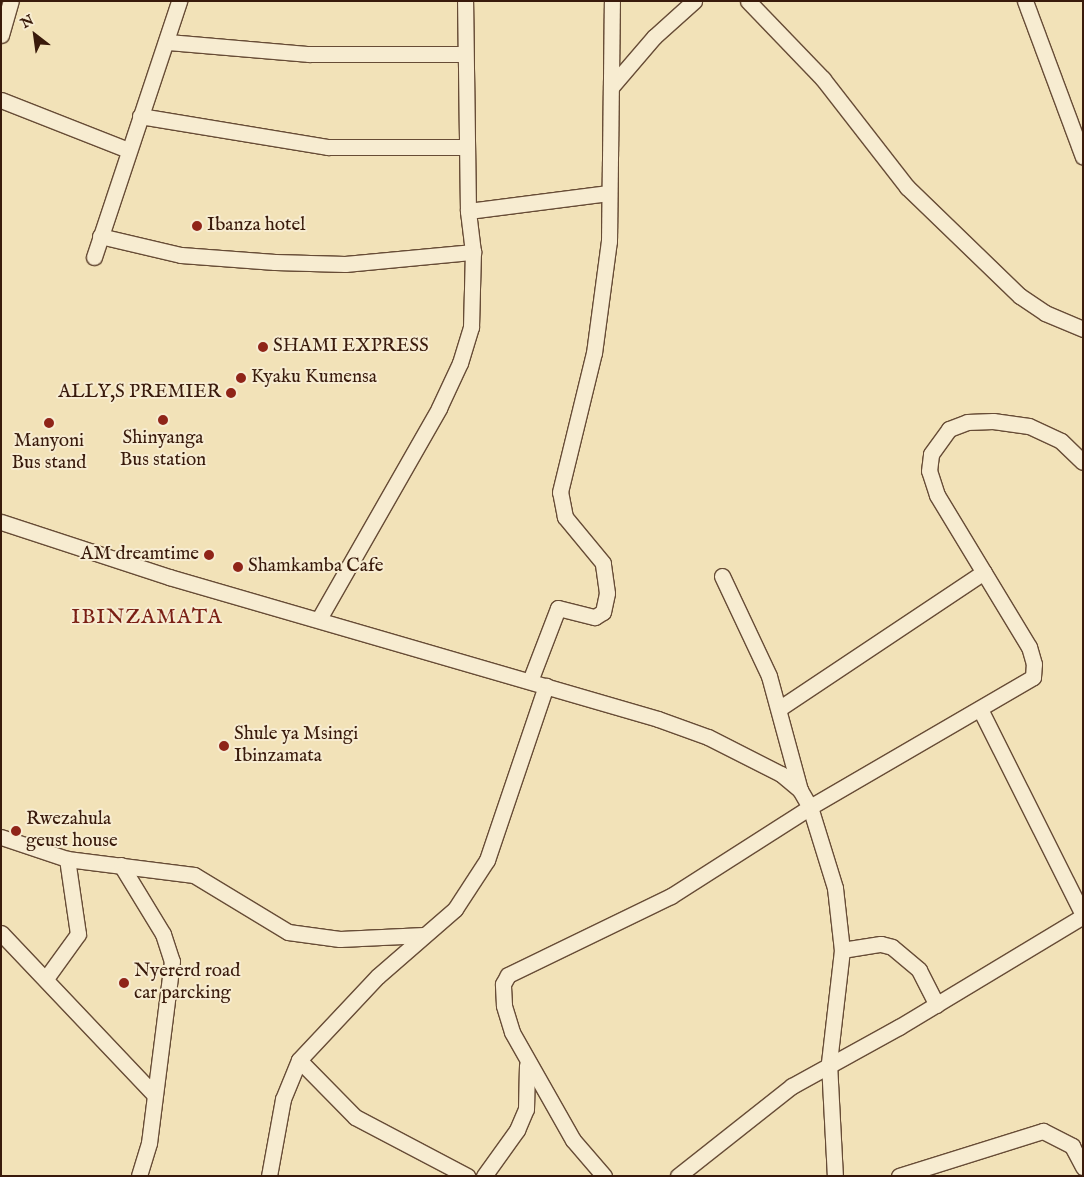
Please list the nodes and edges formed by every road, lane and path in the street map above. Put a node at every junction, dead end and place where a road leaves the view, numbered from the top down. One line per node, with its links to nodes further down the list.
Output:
1 (11, 1): 8 (street)
2 (179, 1): 9 (street)
3 (465, 1): 10 (street)
4 (612, 1): 11 (street)
5 (694, 1): 11 (street)
6 (748, 1): 22 (street)
7 (1028, 2): 16 (street)
8 (1, 35)
9 (168, 42): 10 (street); 13 (street)
10 (463, 54): 14 (street)
11 (612, 86): 17 (street)
12 (1, 100): 15 (street)
13 (140, 116): 14 (street); 15 (street)
14 (467, 147): 18 (street)
15 (128, 150): 19 (street)
16 (1083, 157)
17 (610, 193): 18 (street); 28 (street)
18 (468, 211): 20 (street)
19 (100, 236): 20 (street); 21 (street)
20 (474, 252): 27 (street)
21 (94, 257)
22 (1083, 329)
23 (1083, 462): 25 (street)
24 (1, 522): 27 (street)
25 (984, 572): 30 (street); 31 (street)
26 (722, 576): 30 (street)
27 (320, 617): 28 (street)
28 (530, 681): 29 (street)
29 (546, 686): 32 (street); 39 (street)
30 (780, 708): 32 (street)
31 (981, 711): 33 (street); 37 (street)
32 (800, 790): 33 (street)
33 (810, 807): 40 (street); 44 (street)
34 (1, 837): 35 (street)
35 (68, 859): 36 (street); 41 (street)
36 (121, 865): 39 (street); 46 (street)
37 (1083, 915): 42 (street)
38 (1, 933): 41 (street)
39 (424, 935): 43 (street)
40 (842, 950): 42 (street); 45 (street)
41 (48, 977): 46 (street)
42 (937, 1005): 45 (street)
43 (299, 1060): 49 (street); 50 (street)
44 (527, 1060): 51 (street); 52 (street)
45 (830, 1063): 53 (street); 54 (street)
46 (153, 1093): 48 (street)
47 (1083, 1167): 55 (street)
48 (139, 1176)
49 (269, 1176)
50 (466, 1176)
51 (484, 1176)
52 (604, 1176)
53 (678, 1176)
54 (835, 1176)
55 (899, 1176)

